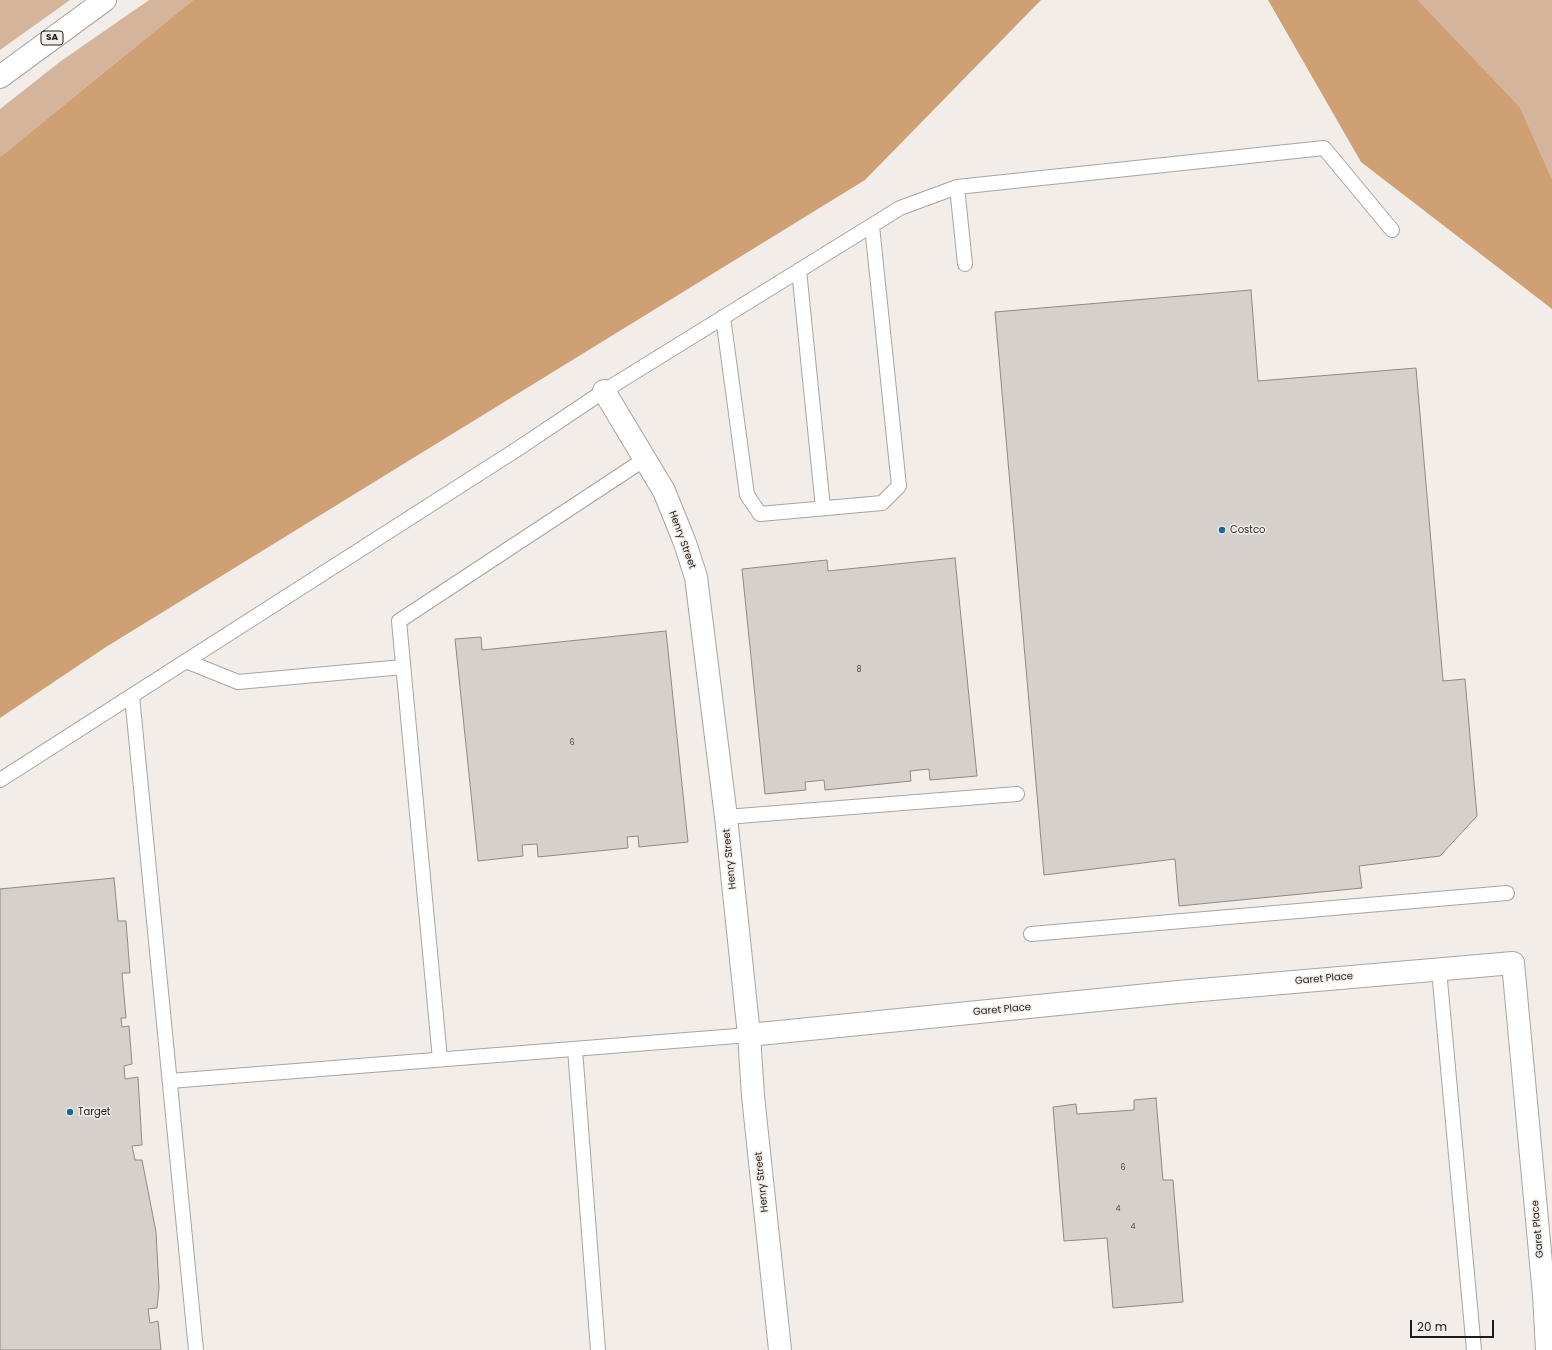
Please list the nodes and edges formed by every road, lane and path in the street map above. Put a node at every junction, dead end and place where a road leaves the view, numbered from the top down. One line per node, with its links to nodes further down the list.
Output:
1 (105, 0): 2 (main road, SA)
2 (0, 77)
3 (957, 187): 4 (lane); 5 (lane); 6 (lane)
4 (872, 226): 7 (lane); 11 (lane)
5 (1392, 230)
6 (965, 264)
7 (799, 270): 8 (lane); 11 (lane)
8 (723, 317): 9 (lane); 11 (lane)
9 (604, 391): 10 (main road, Henry Street); 12 (lane)
10 (645, 459): 13 (lane); 17 (main road, Henry Street)
11 (823, 508)
12 (186, 661): 13 (lane); 14 (lane)
13 (403, 667): 23 (lane)
14 (132, 696): 15 (lane); 24 (lane)
15 (0, 780)
16 (1018, 794): 17 (lane)
17 (726, 817): 21 (main road, Henry Street)
18 (1507, 894): 19 (lane)
19 (1032, 934)
20 (1439, 970): 21 (main road, Garet Place); 28 (lane); 29 (main road, Garet Place)
21 (749, 1034): 22 (lane); 27 (main road, Henry Street)
22 (575, 1049): 23 (lane); 26 (lane)
23 (440, 1059): 24 (lane)
24 (170, 1081): 25 (lane)
25 (196, 1350)
26 (598, 1350)
27 (780, 1350)
28 (1474, 1350)
29 (1547, 1350)

